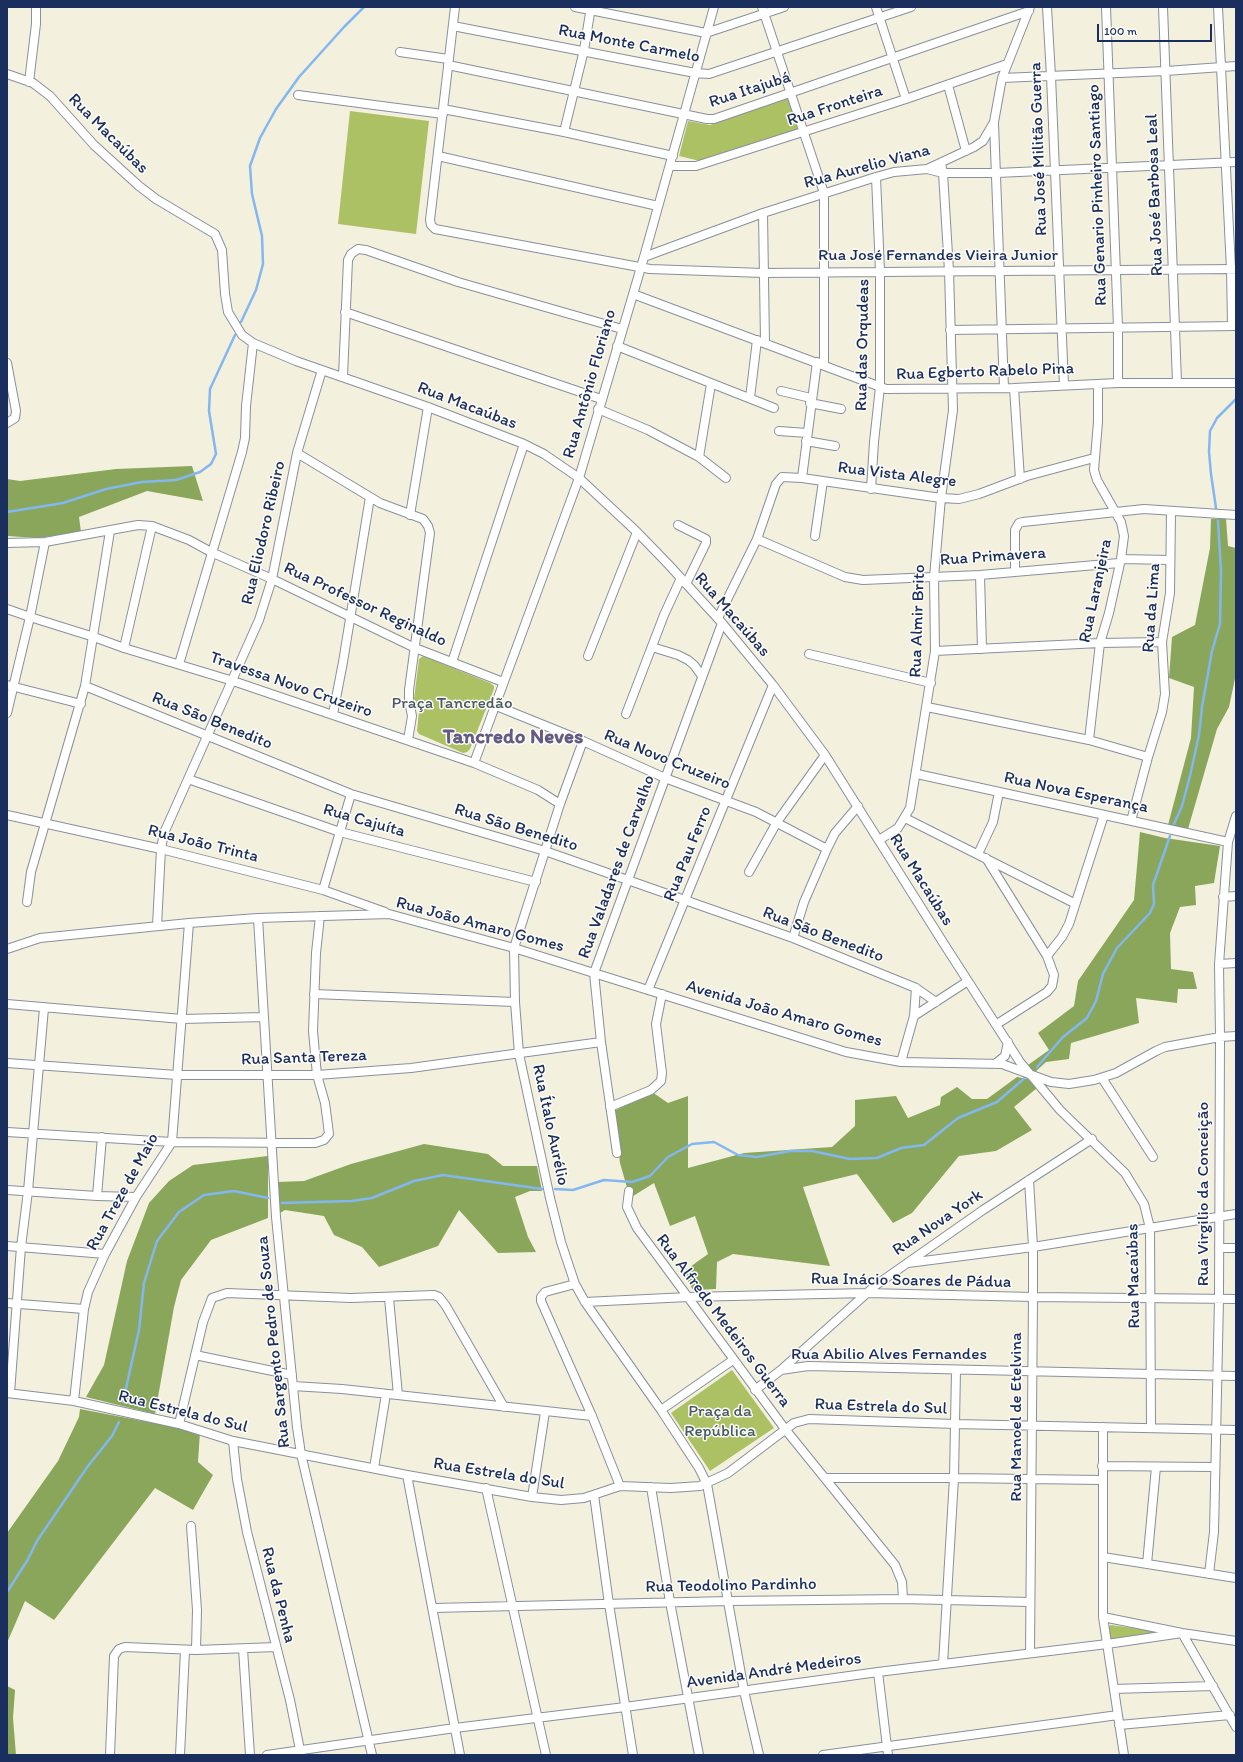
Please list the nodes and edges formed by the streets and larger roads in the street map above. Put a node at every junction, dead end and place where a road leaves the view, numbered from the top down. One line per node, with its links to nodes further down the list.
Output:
1 (36, 7): 32 (street)
2 (455, 7): 16 (street)
3 (575, 7): 12 (street)
4 (714, 7): 17 (street, Rua Antônio Floriano)
5 (784, 7): 14 (street)
6 (876, 7): 15 (street)
7 (911, 7): 15 (street, Rua Monte Carmelo)
8 (1047, 7): 30 (street, Rua José Militão Guerra)
9 (1106, 7): 28 (street, Rua Genario Pinheiro Santiago)
10 (1163, 7): 26 (street, Rua José Barbosa Leal)
11 (1218, 7): 25 (street)
12 (591, 9): 17 (street); 18 (street)
13 (1030, 9): 21 (street, Rua Itajubá); 23 (street, Rua Aurelio Viana)
14 (764, 10): 17 (street); 20 (street)
15 (879, 18): 20 (street, Rua Monte Carmelo); 21 (street)
16 (453, 26): 18 (street, Rua Monte Carmelo); 22 (street)
17 (706, 33): 27 (street, Rua Antônio Floriano)
18 (584, 50): 27 (street, Rua Monte Carmelo); 34 (street)
19 (400, 52): 22 (street, Rua Itajubá)
20 (776, 52): 27 (street, Rua Monte Carmelo); 35 (street)
21 (892, 57): 35 (street, Rua Itajubá); 37 (street)
22 (448, 62): 34 (street, Rua Itajubá); 38 (street)
23 (1007, 64): 31 (street, Rua Aurelio Viana); 33 (street, Rua Fronteira)
24 (1236, 66): 25 (street)
25 (1221, 67): 26 (street); 46 (street)
26 (1166, 71): 28 (street); 49 (street, Rua José Barbosa Leal)
27 (695, 73): 39 (street, Rua Antônio Floriano)
28 (1109, 73): 30 (street); 51 (street, Rua Genario Pinheiro Santiago)
29 (7, 74): 32 (street, Rua Macaúbas)
30 (1051, 76): 31 (street); 53 (street, Rua José Militão Guerra)
31 (1002, 78): 40 (street, Rua Aurelio Viana)
32 (29, 82): 81 (street, Rua Macaúbas)
33 (948, 85): 37 (street, Rua Fronteira); 43 (street)
34 (574, 91): 39 (street, Rua Itajubá); 41 (street)
35 (790, 93): 39 (street, Rua Itajubá); 42 (street)
36 (298, 95): 38 (street)
37 (906, 99): 42 (street, Rua Fronteira)
38 (443, 111): 41 (street); 44 (street)
39 (683, 114): 45 (street, Rua Antônio Floriano)
40 (994, 122): 43 (street, Rua Aurelio Viana); 55 (street)
41 (564, 132): 45 (street)
42 (804, 132): 50 (street, Rua Fronteira); 57 (street)
43 (966, 151): 48 (street, Rua Aurelio Viana)
44 (438, 156): 58 (street); 61 (street, Rua José Fernandes Vieira Junior)
45 (673, 156): 50 (street, Rua Antônio Floriano)
46 (1226, 162): 47 (street); 49 (street); 63 (street)
47 (1236, 162)
48 (941, 163): 52 (street, Rua Aurelio Viana); 54 (street, Rua Almir Brito)
49 (1169, 164): 51 (street); 62 (street, Rua José Barbosa Leal)
50 (670, 166): 58 (street, Rua Antônio Floriano)
51 (1111, 168): 53 (street); 64 (street, Rua Genario Pinheiro Santiago)
52 (927, 169): 54 (street); 56 (street, Rua Aurelio Viana)
53 (1054, 171): 55 (street); 69 (street, Rua José Militão Guerra)
54 (943, 173): 55 (street); 67 (street, Rua Almir Brito)
55 (997, 173): 68 (street)
56 (876, 177): 57 (street, Rua Aurelio Viana); 66 (street, Rua das Orqudeas)
57 (824, 193): 59 (street, Rua Aurelio Viana); 65 (street)
58 (658, 206): 60 (street, Rua Antônio Floriano)
59 (763, 213): 60 (street, Rua Aurelio Viana); 70 (street)
60 (644, 257): 61 (street, Rua Antônio Floriano)
61 (640, 268): 70 (street, Rua José Fernandes Vieira Junior); 71 (street, Rua Antônio Floriano)
62 (1173, 269): 63 (street, Rua José Fernandes Vieira Junior); 64 (street, Rua José Fernandes Vieira Junior); 73 (street, Rua José Barbosa Leal)
63 (1234, 269): 74 (street)
64 (1116, 270): 69 (street, Rua José Fernandes Vieira Junior); 75 (street, Rua Genario Pinheiro Santiago)
65 (824, 271): 66 (street, Rua José Fernandes Vieira Junior); 70 (street, Rua José Fernandes Vieira Junior); 84 (street)
66 (880, 271): 67 (street, Rua José Fernandes Vieira Junior); 93 (street, Rua das Orqudeas)
67 (949, 271): 68 (street, Rua José Fernandes Vieira Junior); 78 (street, Rua Almir Brito)
68 (1001, 271): 69 (street, Rua José Fernandes Vieira Junior); 79 (street)
69 (1059, 271): 77 (street, Rua José Militão Guerra)
70 (763, 273): 80 (street)
71 (633, 294): 76 (street, Rua Antônio Floriano); 80 (street, Rua Egberto Rabelo Pina)
72 (346, 312): 76 (street); 86 (street); 99 (street)
73 (1175, 326): 74 (street); 75 (street); 87 (street, Rua José Barbosa Leal)
74 (1234, 326)
75 (1118, 327): 77 (street); 88 (street, Rua Genario Pinheiro Santiago)
76 (622, 329): 82 (street, Rua Antônio Floriano)
77 (1061, 329): 79 (street); 92 (street, Rua José Militão Guerra)
78 (950, 330): 79 (street); 96 (street, Rua Almir Brito)
79 (1003, 330): 94 (street)
80 (761, 341): 84 (street, Rua Egberto Rabelo Pina); 98 (street)
81 (253, 343): 85 (street, Rua Macaúbas); 134 (street)
82 (617, 346): 90 (street); 99 (street, Rua Antônio Floriano)
83 (7, 363): 105 (street)
84 (820, 363): 93 (street, Rua Egberto Rabelo Pina); 100 (street)
85 (322, 370): 86 (street, Rua Macaúbas); 110 (street, Rua Eliodoro Ribeiro)
86 (343, 376): 101 (street, Rua Macaúbas)
87 (1177, 382): 88 (street, Rua Egberto Rabelo Pina); 89 (street, Rua Egberto Rabelo Pina)
88 (1118, 383): 91 (street, Rua Egberto Rabelo Pina)
89 (1236, 383)
90 (711, 384): 98 (street); 111 (street)
91 (1098, 384): 92 (street, Rua Egberto Rabelo Pina); 112 (street, Rua Laranjeira)
92 (1064, 385): 95 (street, Rua Egberto Rabelo Pina)
93 (880, 387): 96 (street, Rua Egberto Rabelo Pina); 119 (street, Rua das Orqudeas)
94 (1004, 388): 95 (street, Rua Egberto Rabelo Pina); 96 (street, Rua Egberto Rabelo Pina)
95 (1014, 388): 117 (street)
96 (953, 389): 121 (street, Rua Almir Brito)
97 (781, 391): 100 (street)
98 (750, 398): 102 (street)
99 (601, 399): 103 (street, Rua Antônio Floriano)
100 (811, 400): 104 (street); 107 (street)
101 (428, 407): 108 (street, Rua Macaúbas); 124 (street)
102 (774, 408)
103 (598, 409): 111 (street); 114 (street, Rua Antônio Floriano)
104 (842, 409)
105 (7, 423)
106 (779, 431): 107 (street)
107 (806, 437): 109 (street); 116 (street)
108 (524, 444): 114 (street, Rua Macaúbas); 156 (street)
109 (836, 446)
110 (297, 454): 120 (street); 140 (street, Rua Eliodoro Ribeiro)
111 (698, 457): 115 (street)
112 (1094, 458): 117 (street, Rua Vista Alegre); 123 (street, Rua Laranjeira)
113 (785, 476): 116 (street, Rua Vista Alegre); 131 (street, Rua Valadares de Carvalho)
114 (578, 478): 129 (street, Rua Macaúbas); 160 (street, Rua Antônio Floriano)
115 (726, 478)
116 (802, 478): 118 (street, Rua Vista Alegre)
117 (1020, 479): 121 (street, Rua Vista Alegre)
118 (823, 481): 119 (street, Rua Vista Alegre); 130 (street)
119 (871, 489): 121 (street, Rua Vista Alegre)
120 (370, 497): 124 (street); 143 (street)
121 (941, 498): 139 (street, Rua Almir Brito)
122 (1171, 512): 123 (street); 125 (street); 135 (street, Rua da Lima)
123 (1116, 513): 136 (street, Rua Laranjeira); 137 (street)
124 (410, 515): 151 (street)
125 (1236, 515)
126 (678, 525): 141 (street)
127 (152, 526): 128 (street, Rua Professor Reginaldo); 134 (street, Rua Professor Reginaldo); 150 (street)
128 (110, 531): 132 (street, Rua Professor Reginaldo); 146 (street)
129 (637, 532): 141 (street, Rua Macaúbas); 155 (street)
130 (815, 536)
131 (758, 539): 139 (street, Rua Primavera); 145 (street, Rua Valadares de Carvalho)
132 (45, 542): 133 (street, Rua Professor Reginaldo); 144 (street)
133 (7, 543)
134 (211, 552): 140 (street, Rua Professor Reginaldo); 157 (street)
135 (1170, 560): 136 (street, Rua Primavera); 148 (street, Rua da Lima)
136 (1120, 561): 137 (street, Rua Primavera); 147 (street, Rua Laranjeira)
137 (1015, 572): 138 (street, Rua Primavera)
138 (980, 575): 139 (street, Rua Primavera); 152 (street)
139 (934, 577): 153 (street, Rua Almir Brito)
140 (272, 579): 143 (street, Rua Professor Reginaldo); 159 (street, Rua Eliodoro Ribeiro)
141 (683, 581): 145 (street, Rua Macaúbas); 149 (street)
142 (7, 609): 144 (street, Travessa Novo Cruzeiro)
143 (350, 616): 151 (street, Rua Professor Reginaldo); 169 (street)
144 (30, 617): 146 (street, Travessa Novo Cruzeiro); 162 (street)
145 (720, 621): 158 (street, Rua Valadares de Carvalho); 163 (street, Rua Macaúbas)
146 (94, 637): 150 (street, Travessa Novo Cruzeiro); 164 (street)
147 (1100, 642): 148 (street); 152 (street); 173 (street, Rua Laranjeira)
148 (1162, 642): 176 (street, Rua da Lima)
149 (652, 647): 158 (street); 170 (street)
150 (124, 648): 157 (street, Travessa Novo Cruzeiro)
151 (415, 648): 156 (street, Rua Professor Reginaldo); 172 (street)
152 (982, 649): 153 (street)
153 (936, 651): 161 (street, Rua Almir Brito)
154 (809, 654): 161 (street)
155 (588, 656)
156 (452, 662): 160 (street, Rua Professor Reginaldo)
157 (179, 664): 159 (street, Travessa Novo Cruzeiro)
158 (702, 676): 179 (street, Rua Valadares de Carvalho)
159 (233, 681): 169 (street, Travessa Novo Cruzeiro); 171 (street, Rua Eliodoro Ribeiro)
160 (503, 682): 166 (street, Rua Antônio Floriano)
161 (931, 683): 167 (street, Rua Almir Brito)
162 (10, 685): 165 (street); 168 (street)
163 (773, 685): 175 (street, Rua Macaúbas); 183 (street, Rua Pau Ferro)
164 (85, 686): 165 (street); 171 (street, Rua São Benedito)
165 (81, 704): 192 (street)
166 (494, 704): 174 (street, Rua Novo Cruzeiro); 177 (street, Rua Antônio Floriano)
167 (927, 707): 173 (street); 178 (street, Rua Almir Brito)
168 (7, 713)
169 (332, 714): 172 (street, Travessa Novo Cruzeiro)
170 (626, 714)
171 (209, 736): 180 (street, Rua Eliodoro Ribeiro); 182 (street, Rua São Benedito)
172 (408, 740): 177 (street, Travessa Novo Cruzeiro)
173 (1089, 740): 176 (street)
174 (583, 741): 179 (street, Rua Novo Cruzeiro); 184 (street, Rua Ítalo Aurélio)
175 (825, 755): 185 (street, Rua Macaúbas); 191 (street)
176 (1148, 757): 190 (street, Rua da Lima)
177 (474, 763): 184 (street, Travessa Novo Cruzeiro)
178 (917, 774): 181 (street, Rua Nova Esperança); 189 (street, Rua Almir Brito)
179 (665, 778): 183 (street, Rua Novo Cruzeiro); 202 (street, Rua Valadares de Carvalho)
180 (188, 779): 193 (street, Rua Cajuíta); 197 (street, Rua Eliodoro Ribeiro)
181 (999, 792): 187 (street, Rua Nova Esperança); 200 (street)
182 (352, 794): 193 (street); 199 (street, Rua São Benedito)
183 (726, 800): 191 (street, Rua Novo Cruzeiro); 207 (street, Rua Pau Ferro)
184 (560, 804): 199 (street, Rua Ítalo Aurélio)
185 (858, 806): 195 (street, Rua Macaúbas); 198 (street)
186 (7, 815): 192 (street, Rua João Trinta)
187 (1104, 815): 190 (street, Rua Nova Esperança); 209 (street)
188 (1236, 816): 194 (street, Rua Virgilio da Conceição)
189 (905, 818): 195 (street, Rua Almir Brito); 200 (street)
190 (1131, 821): 196 (street, Rua Nova Esperança)
191 (777, 822): 198 (street, Rua Novo Cruzeiro); 201 (street)
192 (45, 823): 197 (street, Rua João Trinta); 208 (street)
193 (340, 832): 203 (street, Rua Cajuíta); 204 (street)
194 (1234, 832): 196 (street, Rua Virgilio da Conceição)
195 (879, 840): 222 (street, Rua Macaúbas)
196 (1228, 842): 206 (street, Rua Virgilio da Conceição)
197 (161, 849): 204 (street, Rua João Trinta); 214 (street, Rua Eliodoro Ribeiro)
198 (826, 849): 215 (street)
199 (545, 851): 202 (street, Rua São Benedito); 203 (street, Rua Ítalo Aurélio)
200 (982, 856): 209 (street); 218 (street)
201 (749, 872)
202 (628, 880): 207 (street, Rua São Benedito); 221 (street, Rua Valadares de Carvalho)
203 (536, 882): 216 (street, Rua Ítalo Aurélio)
204 (323, 890): 210 (street, Rua João Trinta)
205 (1236, 896): 206 (street)
206 (1223, 897): 220 (street, Rua Virgilio da Conceição)
207 (685, 900): 215 (street, Rua São Benedito); 224 (street, Rua Pau Ferro)
208 (27, 902)
209 (1074, 903): 218 (street)
210 (389, 914): 211 (street, Rua João Amaro Gomes); 216 (street, Rua João Amaro Gomes)
211 (320, 916): 212 (street, Rua João Amaro Gomes); 225 (street)
212 (258, 918): 213 (street, Rua João Amaro Gomes); 232 (street, Rua Sargento Pedro de Souza)
213 (189, 923): 214 (street); 233 (street, Rua Treze de Maio)
214 (157, 926): 217 (street)
215 (793, 938): 223 (street, Rua São Benedito)
216 (514, 948): 221 (street, Rua João Amaro Gomes); 227 (street, Rua Ítalo Aurélio)
217 (7, 949)
218 (1047, 956): 234 (street)
219 (1236, 963): 220 (street)
220 (1219, 964): 236 (street, Rua Virgilio da Conceição)
221 (594, 973): 224 (street, Avenida João Amaro Gomes); 237 (street, Rua Valadares de Carvalho)
222 (968, 981): 228 (street); 234 (street, Rua Macaúbas)
223 (916, 988): 228 (street, Rua São Benedito); 231 (street)
224 (648, 990): 226 (street, Avenida João Amaro Gomes)
225 (314, 994): 227 (street); 245 (street)
226 (662, 994): 240 (street, Avenida João Amaro Gomes); 249 (street)
227 (514, 1002): 239 (street, Rua Ítalo Aurélio)
228 (936, 1002): 231 (street)
229 (7, 1004): 230 (street)
230 (44, 1008): 233 (street); 243 (street)
231 (914, 1016): 240 (street)
232 (264, 1018): 233 (street); 247 (street, Rua Sargento Pedro de Souza)
233 (182, 1019): 244 (street, Rua Treze de Maio)
234 (997, 1024): 238 (street, Rua Macaúbas)
235 (1236, 1036): 236 (street)
236 (1220, 1037): 248 (street, Avenida João Amaro Gomes); 265 (street, Rua Virgilio da Conceição)
237 (601, 1042): 239 (street, Rua Santa Tereza); 249 (street, Rua Valadares de Carvalho)
238 (1008, 1042): 242 (street); 246 (street, Rua Macaúbas)
239 (519, 1054): 245 (street, Rua Santa Tereza); 274 (street, Rua Ítalo Aurélio)
240 (901, 1062): 242 (street, Avenida João Amaro Gomes)
241 (7, 1063): 243 (street, Rua Santa Tereza)
242 (995, 1064): 246 (street, Avenida João Amaro Gomes)
243 (38, 1065): 244 (street, Rua Santa Tereza); 251 (street)
244 (177, 1075): 247 (street, Rua Santa Tereza); 254 (street, Rua Treze de Maio)
245 (317, 1075): 247 (street, Rua Santa Tereza); 255 (street)
246 (1032, 1075): 248 (street, Avenida João Amaro Gomes); 253 (street, Rua Macaúbas)
247 (267, 1076): 255 (street, Rua Sargento Pedro de Souza)
248 (1102, 1078): 257 (street)
249 (610, 1107): 256 (street, Rua Valadares de Carvalho)
250 (7, 1132): 251 (street)
251 (33, 1134): 252 (street); 261 (street)
252 (102, 1137): 254 (street); 262 (street)
253 (1092, 1139): 258 (street, Rua Nova York); 266 (street, Rua Macaúbas)
254 (172, 1142): 255 (street); 263 (street, Rua Treze de Maio)
255 (271, 1142): 276 (street, Rua Sargento Pedro de Souza)
256 (616, 1153)
257 (1153, 1157)
258 (1029, 1180): 269 (street, Rua Manoel de Etelvina); 273 (street, Rua Nova York)
259 (7, 1190): 261 (street)
260 (628, 1190): 277 (street, Rua Alfredo Medeiros Guerra)
261 (28, 1191): 262 (street); 268 (street)
262 (97, 1196): 263 (street)
263 (136, 1198): 272 (street, Rua Treze de Maio)
264 (1236, 1214): 265 (street)
265 (1220, 1217): 266 (street); 270 (street, Rua Virgilio da Conceição)
266 (1150, 1228): 269 (street); 280 (street, Rua Macaúbas)
267 (7, 1246): 268 (street)
268 (21, 1247): 272 (street); 285 (street)
269 (1033, 1247): 273 (street); 278 (street, Rua Manoel de Etelvina)
270 (1219, 1248): 271 (street); 281 (street, Rua Virgilio da Conceição)
271 (1236, 1248)
272 (105, 1254): 286 (street, Rua Treze de Maio)
273 (905, 1264): 275 (street, Rua Nova York)
274 (575, 1284): 283 (street, Rua Ítalo Aurélio); 305 (street)
275 (867, 1293): 277 (street, Rua Inácio Soares de Pádua); 278 (street, Rua Inácio Soares de Pádua); 289 (street, Rua Nova York)
276 (283, 1297): 279 (street); 287 (street); 293 (street, Rua Sargento Pedro de Souza)
277 (688, 1297): 283 (street, Rua Inácio Soares de Pádua); 288 (street, Rua Alfredo Medeiros Guerra)
278 (1033, 1297): 280 (street, Rua Inácio Soares de Pádua); 291 (street, Rua Manoel de Etelvina)
279 (389, 1298): 300 (street); 302 (street)
280 (1150, 1298): 281 (street, Rua Inácio Soares de Pádua); 292 (street, Rua Macaúbas)
281 (1219, 1299): 282 (street, Rua Inácio Soares de Pádua); 294 (street, Rua Virgilio da Conceição)
282 (1236, 1299)
283 (585, 1302): 303 (street, Rua Ítalo Aurélio)
284 (7, 1304): 285 (street)
285 (17, 1304): 286 (street); 298 (street)
286 (84, 1309): 301 (street, Rua Treze de Maio)
287 (196, 1355): 293 (street); 306 (street)
288 (733, 1360): 297 (street, Rua Alfredo Medeiros Guerra); 303 (street)
289 (781, 1370): 290 (street, Rua Abilio Alves Fernandes); 297 (street, Rua Nova York)
290 (956, 1370): 291 (street, Rua Abilio Alves Fernandes); 307 (street)
291 (1032, 1371): 292 (street, Rua Abilio Alves Fernandes); 308 (street, Rua Manoel de Etelvina)
292 (1151, 1374): 294 (street, Rua Abilio Alves Fernandes); 310 (street, Rua Macaúbas)
293 (292, 1375): 296 (street, Rua Sargento Pedro de Souza)
294 (1217, 1376): 295 (street, Rua Abilio Alves Fernandes); 312 (street, Rua Virgilio da Conceição)
295 (1236, 1376)
296 (294, 1386): 299 (street); 315 (street, Rua Sargento Pedro de Souza)
297 (755, 1390): 311 (street, Rua Alfredo Medeiros Guerra)
298 (8, 1393): 301 (street, Rua Estrela do Sul)
299 (386, 1394): 300 (street); 319 (street)
300 (398, 1395): 302 (street)
301 (74, 1401): 306 (street, Rua Estrela do Sul)
302 (504, 1407): 304 (street)
303 (661, 1410): 325 (street, Rua Ítalo Aurélio)
304 (545, 1412): 305 (street); 330 (street)
305 (592, 1416): 326 (street)
306 (179, 1424): 314 (street, Rua Estrela do Sul)
307 (955, 1424): 308 (street, Rua Estrela do Sul); 311 (street, Rua Estrela do Sul); 322 (street)
308 (1032, 1425): 309 (street, Rua Estrela do Sul); 323 (street, Rua Manoel de Etelvina)
309 (1103, 1427): 310 (street, Rua Estrela do Sul); 316 (street)
310 (1151, 1428): 312 (street, Rua Estrela do Sul)
311 (785, 1429): 321 (street, Rua Alfredo Medeiros Guerra); 325 (street, Rua Estrela do Sul)
312 (1215, 1430): 313 (street, Rua Estrela do Sul); 318 (street, Rua Virgilio da Conceição)
313 (1236, 1430)
314 (233, 1441): 315 (street, Rua Estrela do Sul); 348 (street, Rua da Penha)
315 (301, 1454): 319 (street, Rua Estrela do Sul); 366 (street, Rua Sargento Pedro de Souza)
316 (1102, 1466): 317 (street); 324 (street)
317 (1156, 1467): 318 (street); 333 (street)
318 (1214, 1467): 334 (street, Rua Virgilio da Conceição)
319 (374, 1468): 320 (street, Rua Estrela do Sul)
320 (407, 1475): 328 (street, Rua Estrela do Sul); 343 (street)
321 (825, 1478): 322 (street); 336 (street, Rua Alfredo Medeiros Guerra)
322 (954, 1478): 323 (street); 337 (street)
323 (1032, 1479): 324 (street); 340 (street, Rua Manoel de Etelvina)
324 (1102, 1480): 332 (street)
325 (707, 1484): 327 (street, Rua Estrela do Sul); 338 (street, Rua Ítalo Aurélio)
326 (620, 1486): 327 (street, Rua Estrela do Sul); 329 (street, Rua Estrela do Sul)
327 (651, 1487): 339 (street)
328 (486, 1488): 330 (street, Rua Estrela do Sul); 342 (street)
329 (594, 1495): 330 (street, Rua Estrela do Sul); 341 (street)
330 (532, 1497)
331 (191, 1526): 351 (street)
332 (1103, 1557): 333 (street); 344 (street)
333 (1147, 1564): 334 (street)
334 (1208, 1574): 335 (street)
335 (1236, 1578)
336 (903, 1599): 337 (street, Rua Teodolino Pardinho); 338 (street, Rua Teodolino Pardinho)
337 (947, 1600): 340 (street, Rua Teodolino Pardinho); 353 (street)
338 (729, 1601): 339 (street, Rua Teodolino Pardinho); 357 (street, Rua Ítalo Aurélio)
339 (670, 1602): 341 (street, Rua Teodolino Pardinho); 358 (street)
340 (1030, 1602): 352 (street, Rua Manoel de Etelvina)
341 (609, 1604): 342 (street, Rua Teodolino Pardinho); 359 (street)
342 (513, 1605): 343 (street, Rua Teodolino Pardinho); 362 (street)
343 (433, 1608): 365 (street)
344 (1103, 1617): 345 (street); 347 (street)
345 (1182, 1633): 346 (street); 347 (street, Avenida André Medeiros); 355 (street)
346 (1236, 1641)
347 (1107, 1644): 352 (street, Avenida André Medeiros); 356 (street)
348 (276, 1647): 349 (street); 368 (street, Rua da Penha)
349 (243, 1649): 351 (street); 371 (street)
350 (185, 1650): 351 (street); 369 (street); 370 (street)
351 (196, 1650)
352 (1030, 1653): 353 (street, Avenida André Medeiros)
353 (943, 1664): 354 (street, Avenida André Medeiros)
354 (878, 1672): 357 (street, Avenida André Medeiros); 367 (street)
355 (1213, 1686): 356 (street); 361 (street)
356 (1114, 1689): 360 (street)
357 (744, 1691): 358 (street, Avenida André Medeiros); 378 (street, Rua Ítalo Aurélio)
358 (689, 1698): 359 (street, Avenida André Medeiros); 377 (street)
359 (625, 1707): 362 (street, Avenida André Medeiros); 376 (street)
360 (1118, 1715): 363 (street); 367 (street)
361 (1230, 1715): 363 (street); 364 (street)
362 (538, 1718): 365 (street, Avenida André Medeiros); 375 (street)
363 (1119, 1725): 381 (street)
364 (1236, 1727)
365 (455, 1728): 366 (street, Avenida André Medeiros); 374 (street)
366 (369, 1741): 368 (street, Avenida André Medeiros); 373 (street, Rua Sargento Pedro de Souza)
367 (887, 1746): 379 (street); 380 (street)
368 (301, 1753): 372 (street, Avenida André Medeiros)
369 (110, 1755)
370 (180, 1755)
371 (250, 1755)
372 (267, 1755)
373 (372, 1755)
374 (460, 1755)
375 (546, 1755)
376 (633, 1755)
377 (699, 1755)
378 (759, 1755)
379 (823, 1755)
380 (888, 1755)
381 (1124, 1755)

